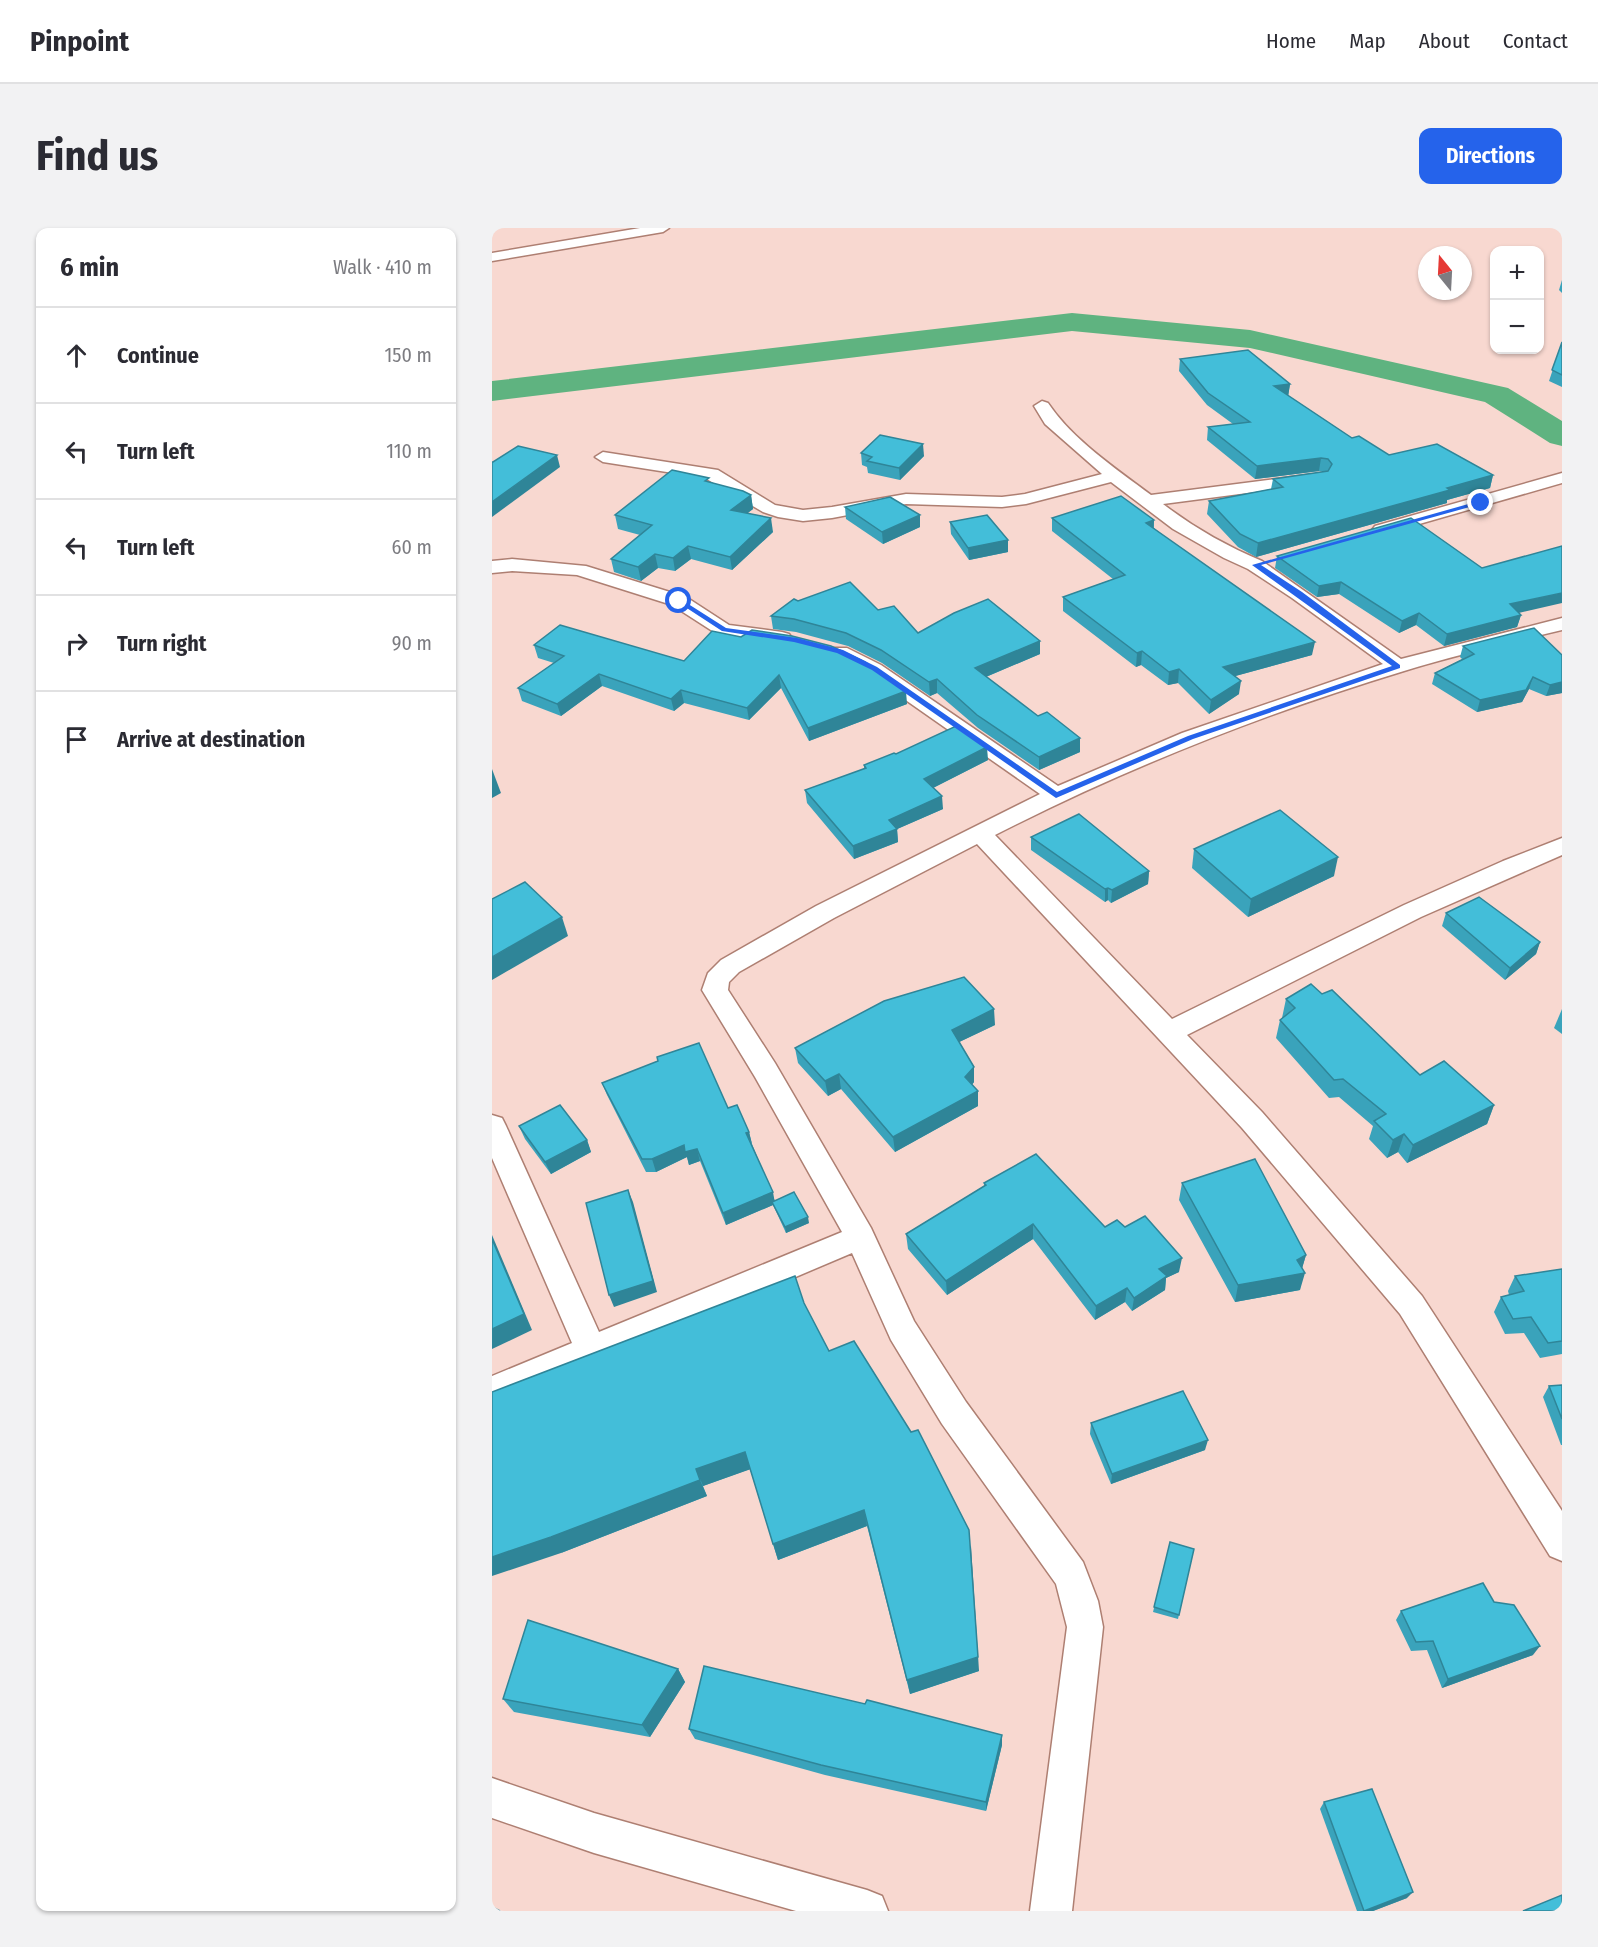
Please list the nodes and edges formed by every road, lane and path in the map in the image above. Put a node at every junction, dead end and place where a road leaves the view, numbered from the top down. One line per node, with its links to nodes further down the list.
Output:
1 (663, 228): 2 (street)
2 (492, 257)
3 (1042, 406): 5 (street)
4 (603, 457): 5 (street)
5 (1114, 476): 8 (street)
6 (1319, 478): 8 (street)
7 (1562, 478): 9 (street)
8 (1148, 501): 11 (street)
9 (1368, 534)
10 (1278, 558): 11 (street)
11 (1255, 565): 14 (street)
12 (492, 567): 15 (street)
13 (1562, 624): 14 (street)
14 (1398, 666): 15 (street)
15 (1056, 795): 16 (street)
16 (980, 833): 18 (street); 20 (street)
17 (1562, 846): 18 (street)
18 (1168, 1033): 23 (street)
19 (492, 1126): 21 (street)
20 (860, 1237): 21 (street); 27 (street)
21 (591, 1349): 22 (street)
22 (492, 1391)
23 (1551, 1506): 24 (street)
24 (1562, 1544)
25 (492, 1798): 26 (street)
26 (867, 1911)
27 (1051, 1911)

